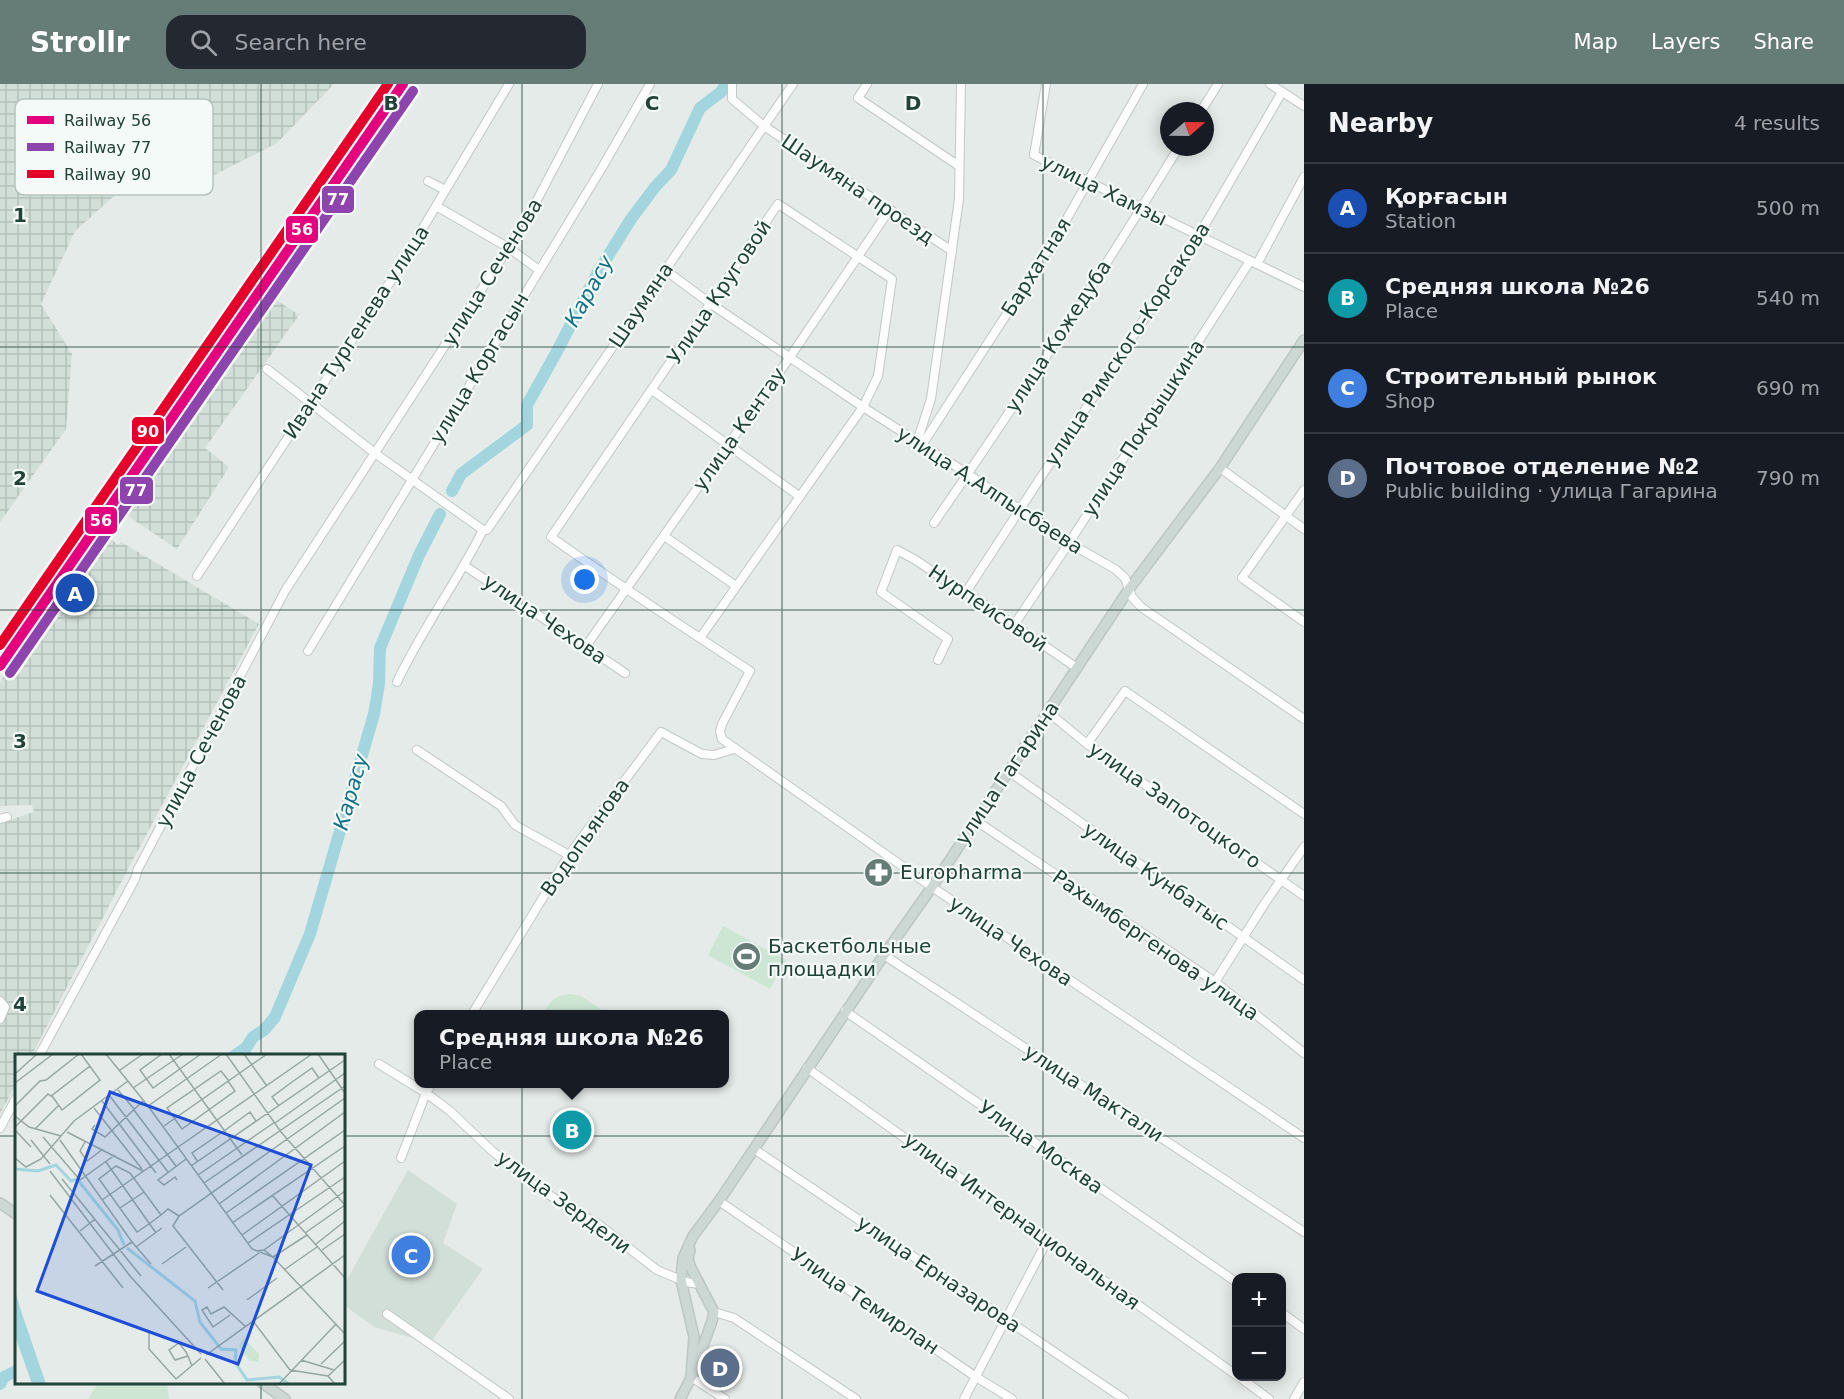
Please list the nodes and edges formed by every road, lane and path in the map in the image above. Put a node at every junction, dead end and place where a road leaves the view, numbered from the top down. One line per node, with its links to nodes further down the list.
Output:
1 (509, 84): 21 (street, Ивана Тургенева улица)
2 (598, 84): 26 (street, улица Сеченова)
3 (650, 84): 30 (street, улица Коргасын)
4 (732, 84): 15 (street, Шаумяна проезд)
5 (794, 84): 15 (street, Шаумяна)
6 (867, 84): 17 (street)
7 (961, 84): 17 (street)
8 (1046, 84): 20 (street, улица Хамзы)
9 (1143, 84): 20 (street, Бархатная)
10 (1218, 84): 13 (street)
11 (1270, 84): 12 (street)
12 (1282, 92): 14 (street); 25 (street, улица Римского-Корсакова)
13 (1207, 102)
14 (1304, 106)
15 (764, 126): 23 (street, Шаумяна проезд); 31 (street, Шаумяна)
16 (1173, 156): 24 (street, улица Кожедуба)
17 (959, 165): 27 (street)
18 (1304, 177): 29 (street, улица Покрышкина)
19 (428, 181): 21 (street)
20 (1088, 183): 24 (street, улица Хамзы); 41 (street, Бархатная)
21 (445, 190): 22 (street, Ивана Тургенева улица)
22 (436, 207): 26 (street); 38 (street, Ивана Тургенева улица)
23 (890, 209): 27 (street, Шаумяна проезд); 28 (street, улица Кентау)
24 (1141, 209): 25 (street, улица Хамзы); 44 (street, улица Кожедуба)
25 (1199, 235): 29 (street, улица Хамзы); 48 (street, улица Римского-Корсакова)
26 (509, 248): 30 (street); 42 (street, улица Сеченова)
27 (952, 251): 41 (street)
28 (859, 256): 33 (street, Улица Круговой); 35 (street, улица Кентау); 39 (street, Улица Круговой)
29 (1254, 262): 32 (street, улица Хамзы); 54 (street, улица Покрышкина)
30 (539, 270): 45 (street, улица Коргасын)
31 (665, 270): 33 (street, улица А.Алпысбаева); 51 (street, Шаумяна)
32 (1304, 287)
33 (711, 304): 35 (street, улица А.Алпысбаева); 37 (street, Улица Круговой)
34 (1304, 340): 43 (main road, улица Гагарина)
35 (790, 357): 39 (street, улица А.Алпысбаева); 40 (street, улица Кентау)
36 (267, 369): 38 (street)
37 (652, 390): 40 (street); 59 (street, Улица Круговой)
38 (311, 404): 42 (street); 56 (street, Ивана Тургенева улица)
39 (863, 406): 41 (street, улица А.Алпысбаева); 47 (street, Улица Круговой)
40 (728, 444): 47 (street); 53 (street, улица Кентау)
41 (919, 444): 44 (street, улица А.Алпысбаева)
42 (376, 454): 45 (street); 92 (street, улица Сеченова)
43 (1220, 468): 49 (street); 58 (main road, улица Гагарина)
44 (968, 474): 48 (street, улица А.Алпысбаева); 50 (street, улица Кожедуба)
45 (411, 480): 51 (street); 65 (street, улица Коргасын)
46 (1304, 490): 49 (street)
47 (799, 496): 57 (street, Улица Круговой)
48 (1020, 509): 54 (street, улица А.Алпысбаева); 60 (street, улица Римского-Корсакова)
49 (1286, 516): 52 (street); 61 (street)
50 (934, 523)
51 (487, 529): 55 (street, Шаумяна)
52 (1304, 529)
53 (664, 536): 57 (street); 59 (street, улица Кентау)
54 (1069, 543): 58 (street, улица А.Алпысбаева); 62 (street, улица Покрышкина)
55 (465, 566): 64 (street, улица Чехова); 69 (street, Шаумяна)
56 (197, 576)
57 (736, 586): 63 (street, Улица Круговой)
58 (1129, 589): 67 (main road, улица Гагарина); 71 (street, улица А.Алпысбаева)
59 (626, 591): 63 (street); 64 (street, улица Кентау)
60 (966, 592): 62 (street, Нурпеисовой); 66 (street, Нурпеисовой)
61 (1304, 622)
62 (1014, 625): 67 (street, Нурпеисовой)
63 (700, 638): 73 (street, улица Чехова)
64 (586, 646): 68 (street, улица Чехова)
65 (308, 651)
66 (938, 660)
67 (1077, 668): 70 (main road, улица Гагарина)
68 (625, 673)
69 (397, 682)
70 (1048, 712): 72 (street, улица Запотоцкого); 75 (main road, улица Гагарина)
71 (1304, 719)
72 (1088, 744): 76 (street); 80 (street, улица Запотоцкого)
73 (734, 749): 79 (street, Водопьянова); 81 (street, улица Чехова)
74 (417, 750): 79 (street)
75 (1008, 771): 77 (main road, улица Гагарина); 83 (street, улица Кунбатыс)
76 (1304, 814)
77 (975, 820): 81 (main road, улица Гагарина); 86 (street, Рахымбергенова улица)
78 (1304, 847): 80 (street)
79 (569, 855): 88 (street, Водопьянова)
80 (1281, 880): 82 (street, улица Запотоцкого); 83 (street)
81 (932, 887): 84 (main road, улица Гагарина); 101 (street, улица Чехова)
82 (1304, 896)
83 (1244, 938): 85 (street, улица Кунбатыс); 86 (street)
84 (884, 955): 89 (main road, улица Гагарина); 107 (street, улица Мактали)
85 (1304, 980)
86 (1215, 982): 91 (street, Рахымбергенова улица)
87 (0, 1001): 90 (street)
88 (474, 1010)
89 (845, 1011): 94 (main road, улица Гагарина); 110 (street, Улица Москва)
90 (0, 1019)
91 (1304, 1053)
92 (40, 1054)
93 (379, 1064): 95 (street, улица Зердели)
94 (807, 1068): 102 (main road, улица Гагарина); 109 (street, улица Интернациональная)
95 (414, 1086)
96 (418, 1088): 98 (street, улица Зердели)
97 (428, 1088): 98 (street)
98 (426, 1093): 103 (street); 111 (street, улица Зердели)
99 (15, 1100): 100 (street)
100 (0, 1128)
101 (1304, 1138)
102 (754, 1149): 104 (main road, улица Гагарина); 118 (street, улица Ерназарова)
103 (401, 1158)
104 (719, 1202): 108 (main road, улица Гагарина); 124 (street, Улица Темирлан)
105 (0, 1203): 106 (main road)
106 (15, 1213)
107 (1304, 1232)
108 (693, 1236): 111 (main road, улица Гагарина); 112 (main road)
109 (1048, 1239): 118 (street); 122 (street, улица Интернациональная)
110 (1232, 1279)
111 (681, 1280): 112 (street, улица Зердели); 114 (main road, улица Гагарина)
112 (699, 1284): 113 (main road)
113 (707, 1298): 114 (main road); 115 (main road)
114 (687, 1303): 120 (main road, улица Гагарина)
115 (714, 1312): 121 (main road, улица Гагарина); 132 (street)
116 (387, 1314): 129 (street)
117 (1286, 1316): 119 (street)
118 (1006, 1320): 124 (street); 135 (street, улица Ерназарова)
119 (1304, 1329)
120 (694, 1337): 121 (main road); 123 (main road, улица Гагарина)
121 (706, 1338): 123 (main road, улица Гагарина)
122 (1232, 1372)
123 (691, 1377): 130 (main road, улица Гагарина); 131 (street)
124 (976, 1377): 133 (street); 134 (street, Улица Темирлан)
125 (1244, 1381): 136 (street, улица Интернациональная)
126 (1304, 1382): 137 (street)
127 (262, 1384): 128 (main road)
128 (281, 1398)
129 (509, 1399)
130 (680, 1399)
131 (725, 1399)
132 (856, 1399)
133 (964, 1399)
134 (1012, 1399)
135 (1124, 1399)
136 (1269, 1399)
137 (1294, 1399)

